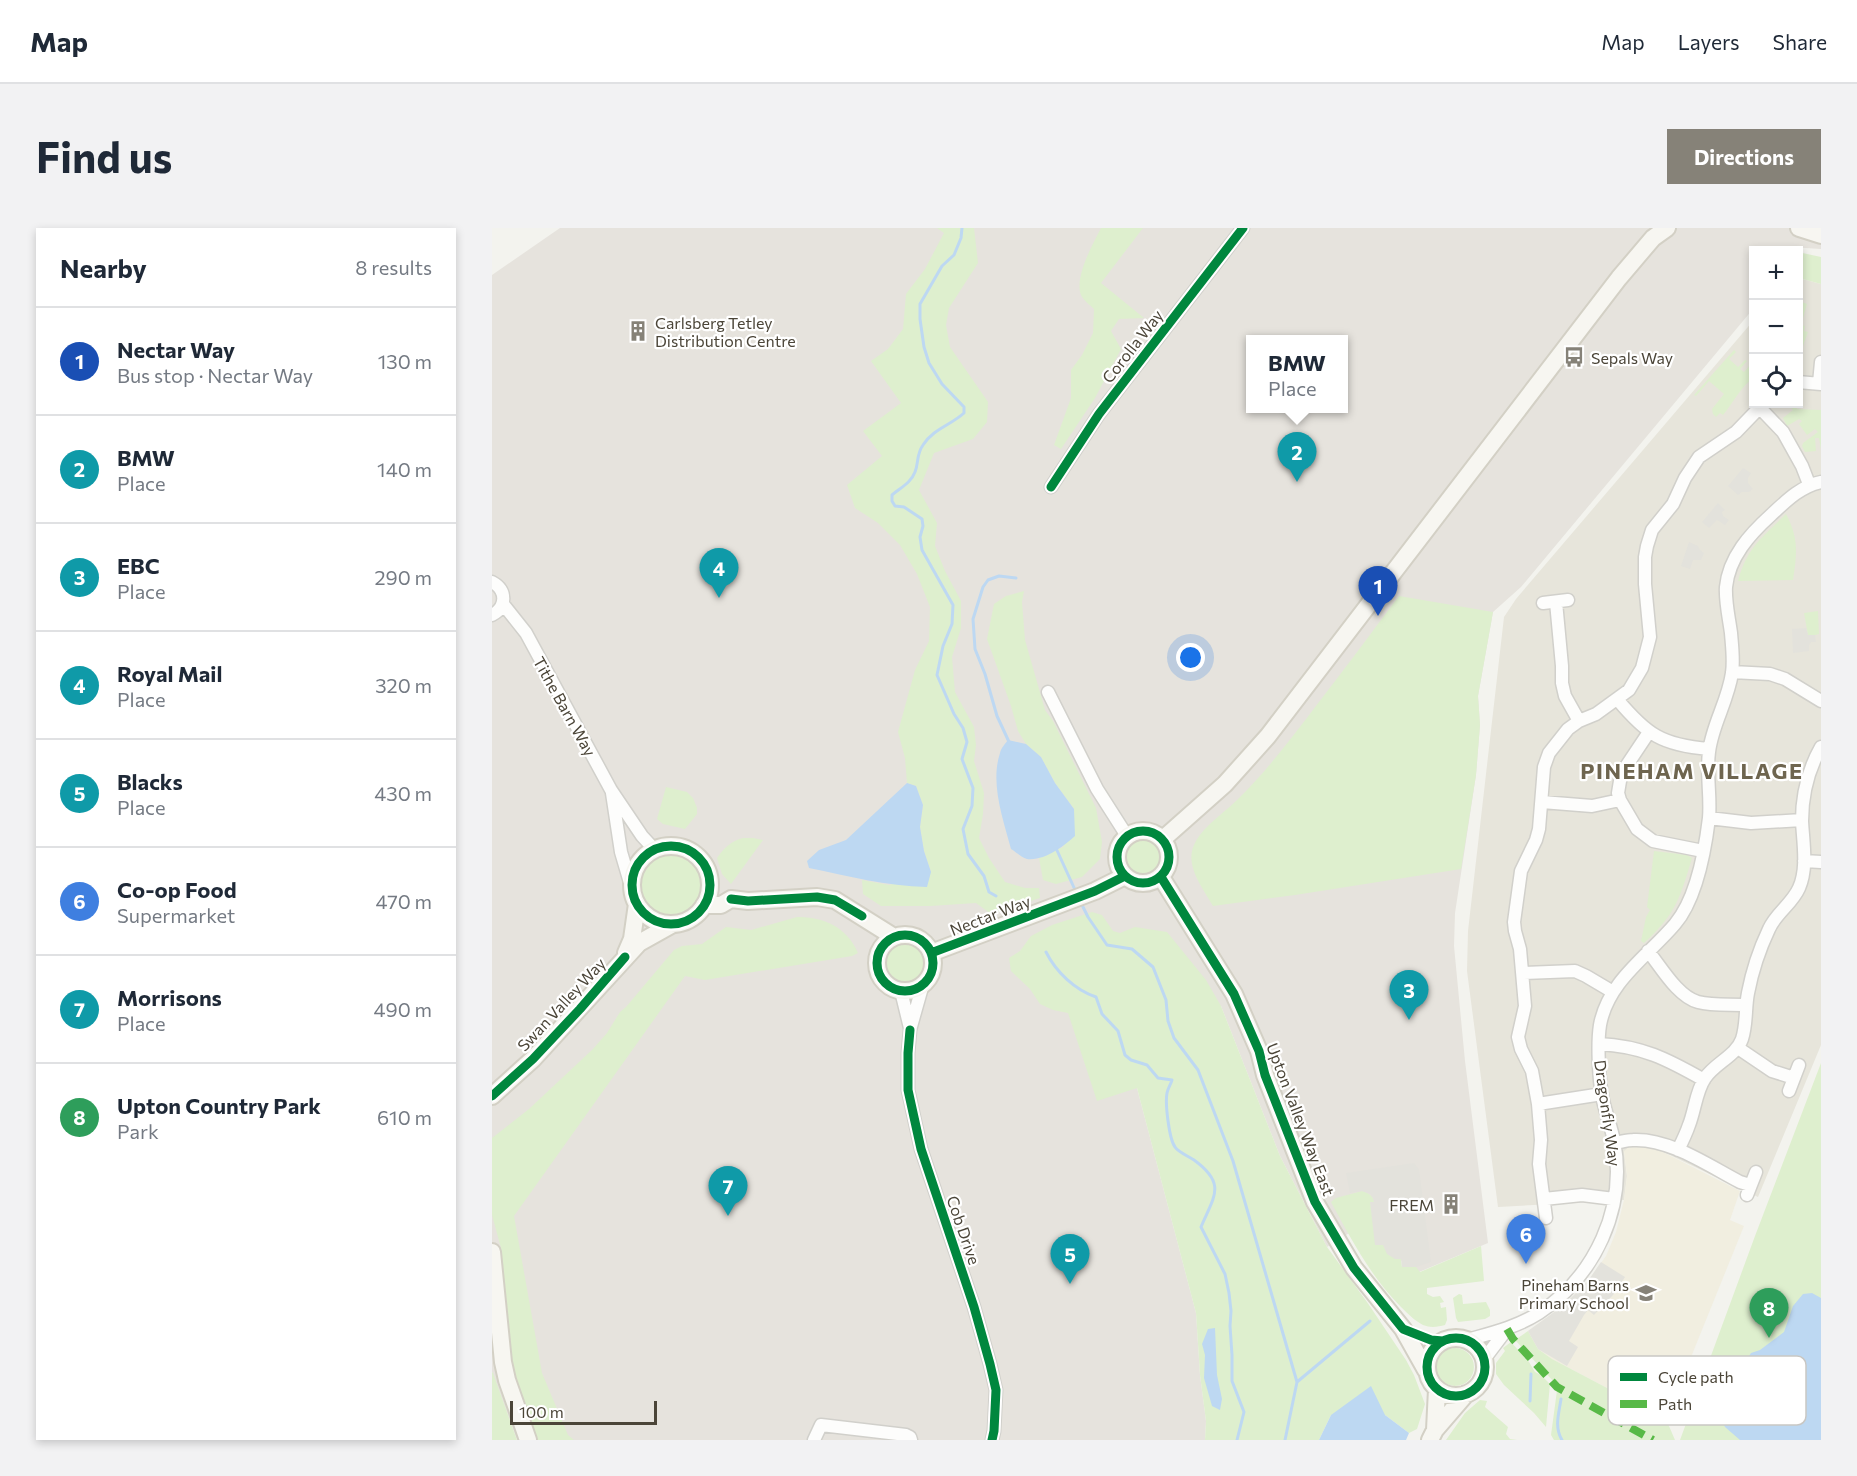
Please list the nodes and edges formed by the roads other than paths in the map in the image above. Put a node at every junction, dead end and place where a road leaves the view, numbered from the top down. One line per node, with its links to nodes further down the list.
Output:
1 (1243, 228): 11 (street, Corolla Way)
2 (1800, 228): 4 (street)
3 (1659, 231): 31 (street)
4 (1821, 235)
5 (1821, 362): 7 (street)
6 (1803, 382): 7 (street)
7 (1820, 384)
8 (1760, 408): 19 (street)
9 (1764, 408): 10 (street)
10 (1815, 483): 17 (street, Dragonfly Way)
11 (1051, 487)
12 (492, 582): 14 (street, Tithe Barn Way)
13 (1556, 602): 21 (street)
14 (503, 604): 15 (street); 16 (street, Tithe Barn Way)
15 (493, 615): 16 (street)
16 (517, 623): 25 (street, Tithe Barn Way)
17 (1732, 672): 20 (street); 24 (street, Dragonfly Way)
18 (1048, 692): 30 (street)
19 (1617, 699): 21 (street); 22 (street)
20 (1821, 701)
21 (1579, 721): 27 (street)
22 (1649, 732): 24 (street); 26 (street)
23 (1821, 747): 29 (street)
24 (1709, 749): 28 (street, Dragonfly Way)
25 (611, 790): 32 (street, Tithe Barn Way); 38 (street, Tithe Barn Way)
26 (1620, 800): 27 (street); 33 (street)
27 (1542, 802): 50 (street)
28 (1709, 818): 29 (street); 33 (street, Dragonfly Way)
29 (1802, 820): 34 (street)
30 (1127, 836): 31 (street); 36 (street)
31 (1163, 839): 37 (street)
32 (654, 849): 38 (street); 39 (street)
33 (1703, 850): 47 (street, Dragonfly Way)
34 (1804, 861): 35 (street); 54 (street)
35 (1821, 862)
36 (1125, 876): 37 (street); 48 (street, Nectar Way)
37 (1161, 877): 70 (street, Upton Valley Way East)
38 (631, 886): 41 (street)
39 (710, 886): 40 (street); 42 (street)
40 (731, 899): 42 (street); 43 (street)
41 (637, 904): 44 (street); 49 (street, Swan Valley Way)
42 (704, 905): 44 (street)
43 (862, 916): 45 (street); 46 (street)
44 (673, 924): 49 (street, Swan Valley Way)
45 (894, 937): 46 (street); 48 (street)
46 (880, 950): 52 (street)
47 (1648, 951): 53 (street, Dragonfly Way); 54 (street)
48 (931, 953): 51 (street)
49 (625, 957): 61 (street, Swan Valley Way)
50 (1523, 973): 53 (street); 62 (street)
51 (923, 984): 52 (street); 55 (street, Cob Drive)
52 (901, 991): 55 (street, Cob Drive)
53 (1613, 992): 56 (street, Dragonfly Way)
54 (1746, 1005): 57 (street)
55 (910, 1029): 84 (street, Cob Drive)
56 (1599, 1044): 59 (street); 60 (street, Dragonfly Way)
57 (1738, 1048): 58 (street); 59 (street)
58 (1799, 1065)
59 (1704, 1080): 64 (street)
60 (1602, 1094): 62 (street); 63 (street, Dragonfly Way)
61 (492, 1095)
62 (1538, 1104): 66 (street)
63 (1614, 1143): 64 (street); 67 (street, Dragonfly Way)
64 (1678, 1150): 65 (street)
65 (1756, 1172)
66 (1544, 1199): 67 (street); 68 (street)
67 (1614, 1199): 71 (street, Dragonfly Way)
68 (1546, 1218)
69 (492, 1252): 81 (street)
70 (1403, 1329): 73 (street, Upton Valley Way East); 75 (street, Upton Valley Way East)
71 (1507, 1329): 72 (street, Dragonfly Way); 74 (street, Dragonfly Way)
72 (1467, 1340): 73 (street); 74 (street)
73 (1443, 1341): 75 (street)
74 (1485, 1358): 77 (street)
75 (1426, 1370): 76 (street)
76 (1437, 1389): 77 (street); 79 (street)
77 (1466, 1394): 79 (street)
78 (850, 1435): 80 (street); 82 (street)
79 (1433, 1435)
80 (881, 1436): 83 (street)
81 (528, 1440)
82 (814, 1440)
83 (911, 1440)
84 (992, 1440)

